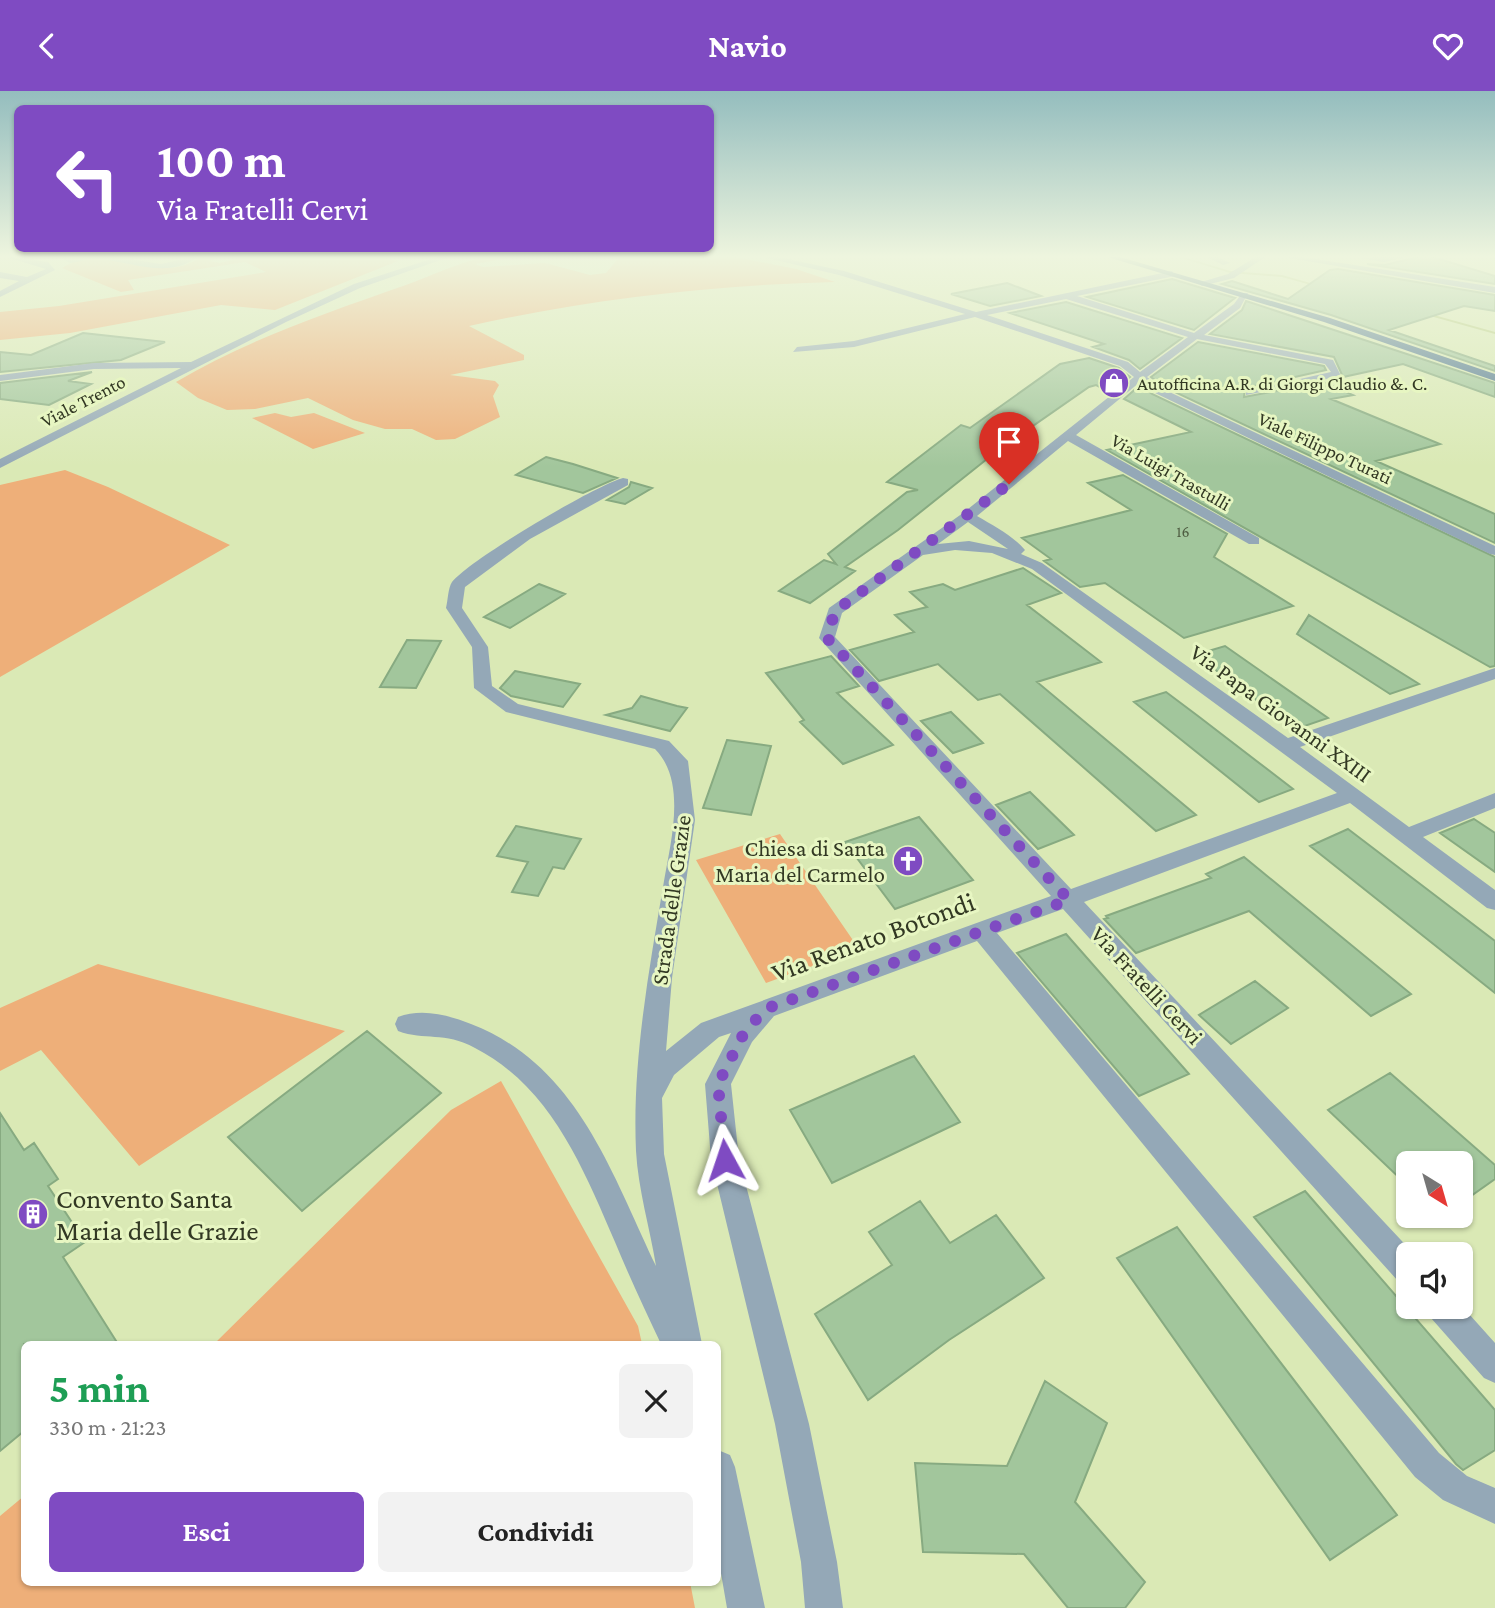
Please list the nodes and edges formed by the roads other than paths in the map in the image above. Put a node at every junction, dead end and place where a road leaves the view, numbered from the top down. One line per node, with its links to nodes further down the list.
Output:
1 (273, 326): 9 (street, Viale Trento)
2 (929, 326): 8 (street)
3 (1013, 326): 10 (street, Viale Filippo Turati)
4 (1163, 326): 7 (street)
5 (1209, 326): 7 (street)
6 (1338, 326): 12 (main road)
7 (1195, 336): 10 (street); 13 (street)
8 (797, 350)
9 (191, 365): 11 (street); 15 (street, Viale Trento)
10 (1141, 376): 14 (street); 18 (street, Viale Filippo Turati); 21 (street, Viale Filippo Turati)
11 (0, 378)
12 (1495, 378)
13 (1251, 393)
14 (1069, 436): 17 (street); 19 (street, Via Luigi Trastulli)
15 (0, 464)
16 (623, 482): 34 (street, Strada delle Grazie)
17 (968, 516): 20 (street, Via Papa Giovanni XXIII); 22 (street); 23 (street, Via Papa Giovanni XXIII)
18 (1495, 538)
19 (1254, 541)
20 (998, 547): 22 (street, Via Papa Giovanni XXIII); 23 (street, Via Papa Giovanni XXIII)
21 (1495, 551)
22 (912, 554): 29 (street, Via Fratelli Cervi)
23 (1037, 566): 25 (street, Via Papa Giovanni XXIII)
24 (1495, 673): 25 (street)
25 (1286, 745): 26 (street, Via Papa Giovanni XXIII)
26 (1352, 795): 28 (street, Via Papa Giovanni XXIII); 29 (street, Via Renato Botondi)
27 (1495, 800): 28 (street)
28 (1407, 837): 30 (street, Via Papa Giovanni XXIII)
29 (1069, 900): 31 (street, Via Renato Botondi); 35 (street, Via Fratelli Cervi)
30 (1495, 902)
31 (982, 931): 32 (street, Via Renato Botondi); 41 (street)
32 (765, 1009): 34 (street, Strada delle Grazie); 43 (street, Via Renato Botondi)
33 (407, 1024): 37 (street)
34 (649, 1097): 38 (street, Strada delle Grazie)
35 (1396, 1256)
36 (1453, 1319): 39 (street)
37 (676, 1341)
38 (685, 1341)
39 (1495, 1367)
40 (721, 1482): 42 (street)
41 (1495, 1506)
42 (746, 1608)
43 (824, 1608)

